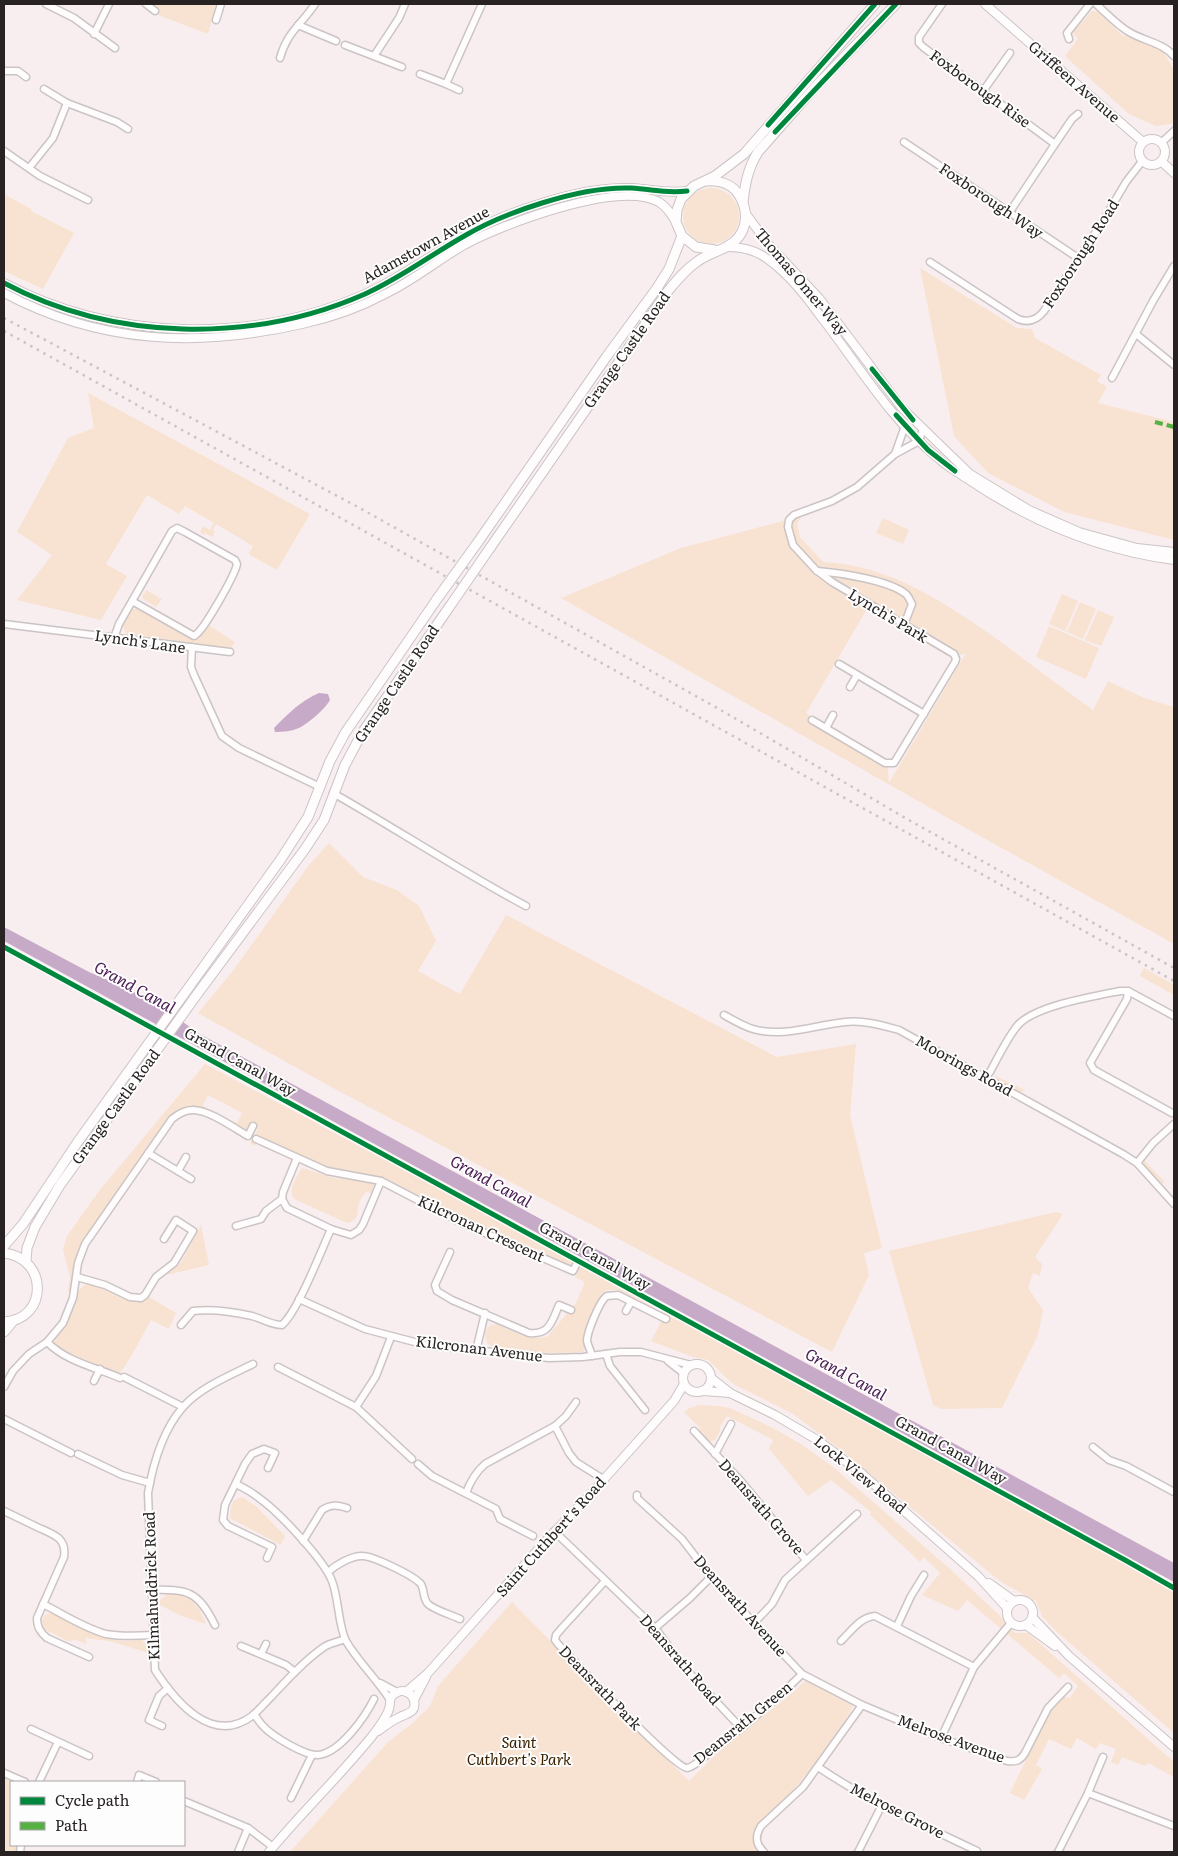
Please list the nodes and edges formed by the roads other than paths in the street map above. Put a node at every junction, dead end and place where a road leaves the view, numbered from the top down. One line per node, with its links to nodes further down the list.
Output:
1 (46, 4): 17 (street)
2 (109, 4): 17 (street)
3 (146, 4): 14 (street)
4 (221, 4): 15 (street)
5 (315, 4): 16 (street)
6 (405, 4): 23 (street)
7 (482, 4): 30 (street)
8 (875, 4): 47 (main road)
9 (896, 4): 50 (main road)
10 (942, 4): 33 (street, Foxborough Rise)
11 (983, 4): 39 (street, Griffeen Avenue)
12 (1090, 4): 18 (street)
13 (1096, 4): 24 (street)
14 (155, 11)
15 (216, 20)
16 (298, 25): 19 (street); 25 (street)
17 (94, 34): 21 (street)
18 (1069, 39)
19 (336, 41)
20 (345, 45): 23 (street)
21 (115, 48)
22 (1010, 53): 33 (street)
23 (374, 56): 26 (street)
24 (1174, 56)
25 (280, 58)
26 (402, 67)
27 (4, 71): 29 (street)
28 (420, 74): 30 (street)
29 (26, 77)
30 (446, 84): 32 (street)
31 (44, 89): 34 (street)
32 (459, 90)
33 (983, 91): 41 (street, Foxborough Rise)
34 (67, 103): 36 (street); 45 (street)
35 (1078, 114): 41 (street)
36 (128, 129)
37 (1174, 131): 40 (street)
38 (904, 142): 51 (street, Foxborough Way)
39 (1143, 142): 40 (street); 43 (street)
40 (1161, 143): 44 (street)
41 (1055, 144): 51 (street)
42 (4, 151): 45 (street)
43 (1143, 160): 44 (street); 57 (street, Foxborough Road)
44 (1161, 161): 46 (street)
45 (29, 168): 49 (street)
46 (1174, 172)
47 (706, 181): 48 (main road); 50 (main road)
48 (687, 191): 53 (main road); 60 (street, Adamstown Avenue)
49 (88, 200)
50 (743, 203): 52 (main road)
51 (1009, 213): 57 (street, Foxborough Way)
52 (746, 214): 55 (main road); 66 (street, Thomas Omer Way)
53 (676, 222): 54 (main road); 61 (street, Adamstown Avenue)
54 (682, 236): 56 (main road, Grange Castle Road); 85 (main road, Grange Castle Road, bridge)
55 (727, 247): 56 (main road, Grange Castle Road); 65 (street, Thomas Omer Way)
56 (717, 250): 86 (main road, Grange Castle Road, bridge)
57 (1078, 258): 58 (street, Foxborough Road)
58 (930, 262)
59 (1174, 266): 62 (street)
60 (4, 283)
61 (4, 293)
62 (1136, 334): 63 (street); 64 (street)
63 (1174, 366)
64 (1112, 378)
65 (905, 426): 67 (street, Thomas Omer Way); 68 (street)
66 (923, 429): 67 (street); 69 (street, Thomas Omer Way)
67 (919, 441): 68 (street); 70 (street, Thomas Omer Way)
68 (895, 454): 71 (street, Lynch's Park)
69 (1174, 552)
70 (1174, 560)
71 (816, 570): 74 (street, Lynch's Park); 74 (street)
72 (132, 601): 72 (street); 75 (street)
73 (4, 624): 75 (street, Lynch's Lane)
74 (904, 625): 81 (street, Lynch's Park)
75 (114, 638): 76 (street, Lynch's Lane)
76 (192, 648): 77 (street); 85 (street, Lynch's Lane)
77 (230, 652)
78 (839, 664): 79 (street)
79 (857, 675): 80 (street); 81 (street)
80 (850, 687)
81 (924, 714): 84 (street, Lynch's Park)
82 (833, 715): 84 (street)
83 (812, 720): 84 (street, Lynch's Park)
84 (826, 728)
85 (320, 787): 108 (main road, Grange Castle Road)
86 (333, 793): 87 (street); 111 (main road, Grange Castle Road)
87 (526, 906)
88 (1128, 991): 90 (street); 91 (street); 92 (street)
89 (724, 1016): 99 (street, Moorings Road)
90 (1174, 1016)
91 (990, 1072)
92 (1172, 1113)
93 (1174, 1124): 99 (street)
94 (253, 1126): 96 (street)
95 (256, 1139): 98 (street, Kilcronan Crescent)
96 (148, 1153): 100 (street); 113 (street)
97 (186, 1157): 100 (street)
98 (297, 1158): 102 (street, Kilcronan Crescent); 103 (street)
99 (1137, 1163): 104 (street, Moorings Road)
100 (178, 1171): 101 (street)
101 (190, 1179)
102 (382, 1181): 106 (street); 112 (street, Kilcronan Crescent)
103 (282, 1199): 105 (street); 106 (street)
104 (1174, 1204)
105 (236, 1226)
106 (331, 1229): 114 (street)
107 (164, 1239): 113 (street)
108 (4, 1246)
109 (450, 1252): 118 (street)
110 (4, 1253): 111 (main road)
111 (26, 1262): 120 (main road)
112 (578, 1263)
113 (77, 1277): 125 (street)
114 (299, 1299): 122 (street); 124 (street, Kilcronan Avenue)
115 (631, 1302): 117 (street); 119 (street); 128 (street)
116 (571, 1310): 118 (street)
117 (626, 1311)
118 (485, 1313): 126 (street)
119 (666, 1319)
120 (14, 1320): 121 (main road); 123 (main road)
121 (4, 1322)
122 (181, 1325)
123 (4, 1332)
124 (391, 1337): 126 (street, Kilcronan Avenue); 145 (street)
125 (47, 1342): 133 (street); 138 (street)
126 (476, 1351): 128 (street, Kilcronan Avenue)
127 (606, 1354): 128 (street, Kilcronan Avenue); 129 (street, Kilcronan Avenue); 146 (street)
128 (592, 1356)
129 (665, 1359): 131 (street, Kilcronan Avenue); 134 (street, Kilcronan Avenue)
130 (252, 1364): 144 (street, Kilmahuddrick Road)
131 (691, 1364): 134 (street); 135 (street)
132 (278, 1367): 145 (street)
133 (100, 1369): 136 (street); 144 (street)
134 (683, 1373): 137 (street)
135 (711, 1378): 140 (street); 141 (street, Lock View Road)
136 (94, 1381)
137 (684, 1384): 139 (street); 142 (street, Saint Cuthbert’s Road)
138 (4, 1387)
139 (692, 1391): 140 (street); 142 (street, Saint Cuthbert’s Road)
140 (703, 1391): 141 (street, Lock View Road)
141 (730, 1393): 172 (street, Lock View Road)
142 (674, 1401): 156 (street, Saint Cuthbert’s Road)
143 (576, 1402): 149 (street)
144 (183, 1407): 157 (street, Kilmahuddrick Road)
145 (356, 1407): 153 (street)
146 (645, 1410)
147 (4, 1419): 157 (street)
148 (731, 1424): 152 (street, Deansrath Grove)
149 (555, 1426): 156 (street); 160 (street)
150 (694, 1431): 152 (street, Deansrath Grove)
151 (1093, 1447): 159 (street)
152 (715, 1454): 169 (street, Deansrath Grove)
153 (412, 1459)
154 (418, 1464): 160 (street)
155 (268, 1468): 158 (street)
156 (603, 1479): 165 (street, Saint Cuthbert’s Road)
157 (150, 1483): 175 (street, Kilmahuddrick Road)
158 (236, 1484): 167 (street); 168 (street)
159 (1174, 1492)
160 (466, 1493): 166 (street)
161 (637, 1495): 173 (street, Deansrath Avenue)
162 (347, 1508): 167 (street)
163 (4, 1511): 177 (street)
164 (857, 1514): 169 (street)
165 (554, 1531): 174 (street, Deansrath Road); 197 (street, Saint Cuthbert’s Road)
166 (533, 1536)
167 (303, 1541): 170 (street)
168 (267, 1558)
169 (806, 1560): 181 (street)
170 (328, 1572): 180 (street); 188 (street)
171 (924, 1576): 185 (street)
172 (978, 1576): 176 (street, Lock View Road); 178 (street, Lock View Road)
173 (711, 1577): 181 (street, Deansrath Avenue); 186 (street)
174 (605, 1581): 186 (street, Deansrath Road); 221 (street, Deansrath Park)
175 (151, 1590): 183 (street); 187 (street, Kilmahuddrick Road)
176 (1014, 1601): 178 (street); 179 (street, Lock View Road)
177 (43, 1604): 187 (street); 194 (street)
178 (1007, 1608): 182 (street, Lock View Road)
179 (1032, 1617): 184 (street); 193 (street, Lock View Road)
180 (460, 1619)
181 (754, 1623): 198 (street, Deansrath Avenue)
182 (1011, 1623): 184 (street, Lock View Road); 195 (street)
183 (215, 1625)
184 (1026, 1625): 193 (street, Lock View Road)
185 (897, 1626): 189 (street); 195 (street)
186 (655, 1628): 211 (street, Deansrath Road)
187 (153, 1635): 202 (street, Kilmahuddrick Road)
188 (345, 1639): 196 (street, Kilmahuddrick Road); 199 (street)
189 (842, 1641)
190 (266, 1644): 192 (street)
191 (241, 1646): 192 (street)
192 (261, 1654): 196 (street)
193 (1069, 1656): 216 (street, Lock View Road)
194 (89, 1657)
195 (974, 1667): 214 (street)
196 (295, 1672): 208 (street, Kilmahuddrick Road)
197 (428, 1674): 203 (street, Saint Cuthbert’s Road); 205 (street, Saint Cuthbert’s Road)
198 (802, 1674): 201 (street, Deansrath Avenue); 211 (street, Deansrath Green)
199 (379, 1682): 203 (street); 206 (street)
200 (1068, 1686): 214 (street, Melrose Avenue)
201 (829, 1687): 207 (street, Melrose Avenue)
202 (168, 1688): 208 (street, Kilmahuddrick Road); 210 (street)
203 (402, 1692): 205 (street); 206 (street, Saint Cuthbert’s Road)
204 (374, 1699): 217 (street)
205 (414, 1700): 209 (street, Saint Cuthbert’s Road)
206 (390, 1704): 209 (street); 213 (street, Saint Cuthbert’s Road)
207 (862, 1705): 214 (street, Melrose Avenue); 220 (street)
208 (254, 1714): 217 (street)
209 (400, 1716): 213 (street, Saint Cuthbert’s Road)
210 (162, 1726)
211 (740, 1727): 221 (street, Deansrath Green)
212 (31, 1730): 215 (street)
213 (374, 1734): 233 (street, Saint Cuthbert’s Road)
214 (941, 1738)
215 (58, 1742): 218 (street); 224 (street)
216 (1174, 1747)
217 (312, 1754): 228 (street)
218 (89, 1756)
219 (1103, 1757): 227 (street)
220 (818, 1767): 230 (street, Melrose Grove); 236 (street)
221 (681, 1768)
222 (4, 1772): 223 (street)
223 (23, 1781)
224 (39, 1781)
225 (138, 1781): 226 (street)
226 (154, 1781)
227 (1088, 1793): 231 (street); 238 (street)
228 (291, 1798)
229 (185, 1801): 232 (street)
230 (882, 1805): 234 (street, Melrose Grove); 237 (street)
231 (1174, 1826)
232 (248, 1828): 233 (street); 235 (street)
233 (271, 1850)
234 (978, 1851)
235 (238, 1852)
236 (764, 1852)
237 (858, 1852)
238 (1058, 1852)

